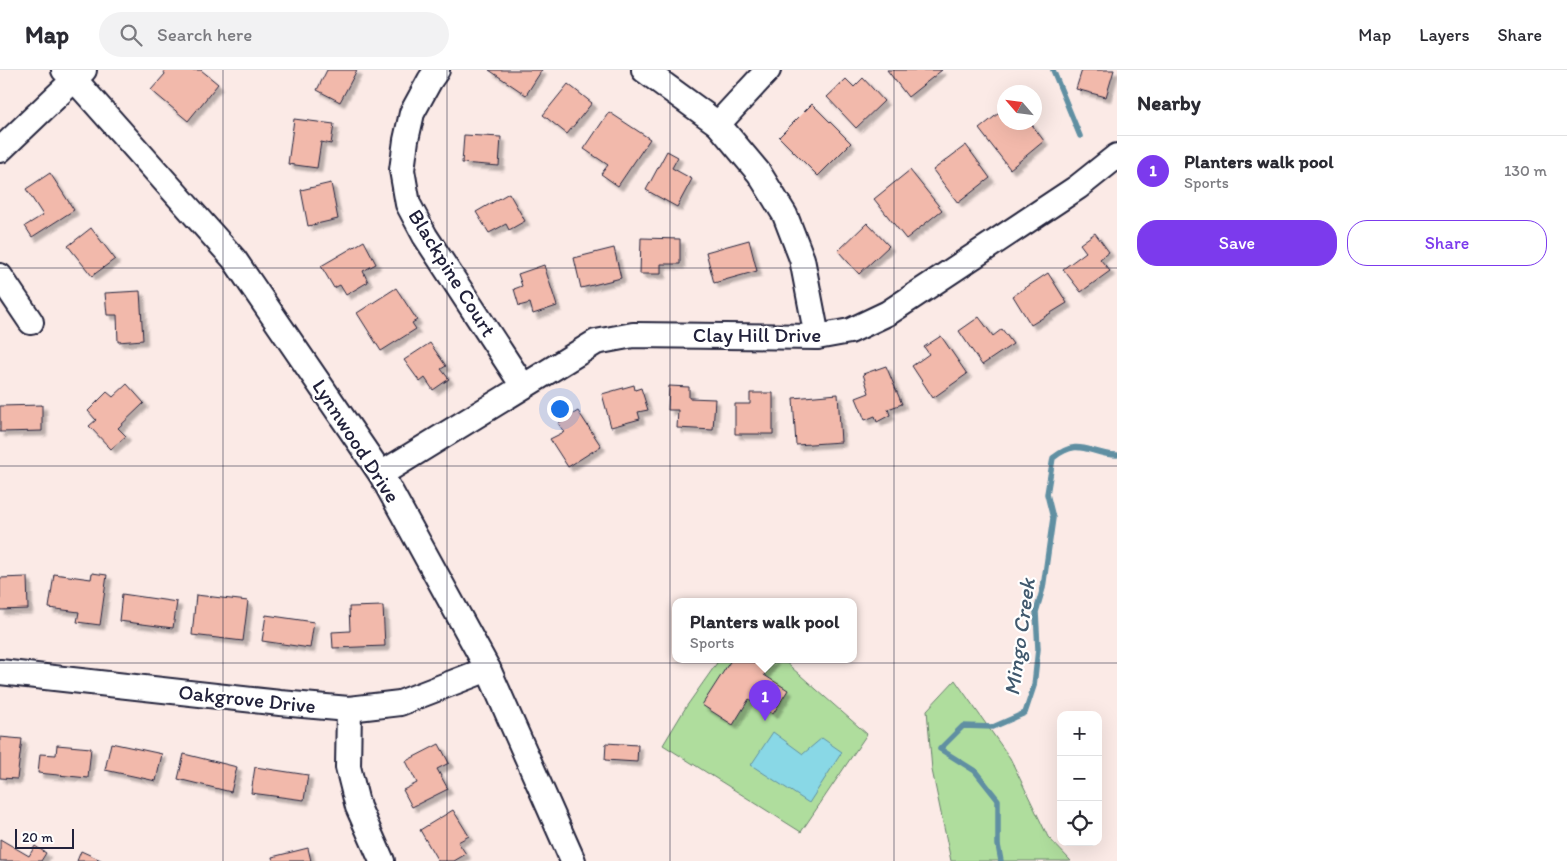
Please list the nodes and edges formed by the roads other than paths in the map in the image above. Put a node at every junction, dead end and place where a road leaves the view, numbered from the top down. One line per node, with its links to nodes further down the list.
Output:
1 (437, 70): 11 (street, Blackpine Court)
2 (644, 70): 5 (street)
3 (768, 70): 5 (street)
4 (74, 73): 6 (street); 12 (street, Lynnwood Drive)
5 (718, 124): 10 (street)
6 (0, 150)
7 (1117, 156): 10 (street, Clay Hill Drive)
8 (0, 276): 9 (street)
9 (31, 322)
10 (817, 337): 11 (street, Clay Hill Drive)
11 (524, 386): 12 (street, Clay Hill Drive)
12 (381, 474): 13 (street, Lynnwood Drive)
13 (488, 669): 15 (street, Oakgrove Drive); 17 (street, Lynnwood Drive)
14 (0, 672): 15 (street, Oakgrove Drive)
15 (349, 709): 16 (street)
16 (382, 861)
17 (573, 861)

